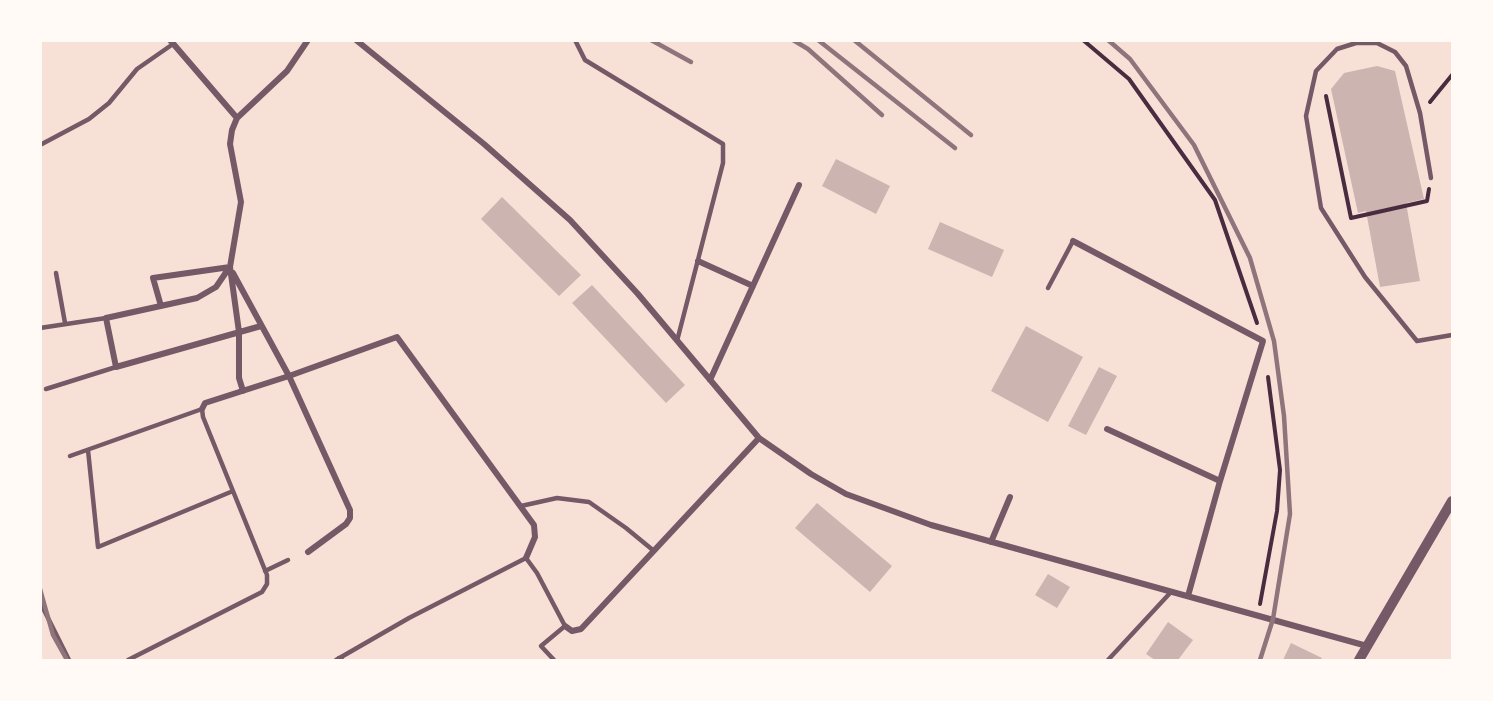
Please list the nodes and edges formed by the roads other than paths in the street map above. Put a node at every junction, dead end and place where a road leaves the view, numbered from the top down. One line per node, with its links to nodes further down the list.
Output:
1 (308, 40): 5 (street)
2 (356, 40): 22 (street)
3 (576, 40): 10 (lane)
4 (171, 42): 5 (street); 6 (lane)
5 (237, 118): 11 (street)
6 (40, 145)
7 (1431, 178): 21 (lane)
8 (799, 185): 13 (street)
9 (1073, 241): 14 (lane); 33 (street)
10 (698, 261): 13 (street); 22 (lane)
11 (230, 267): 15 (street); 15 (street); 18 (street); 20 (street)
12 (56, 273): 17 (lane)
13 (753, 286): 25 (street)
14 (1048, 288)
15 (161, 306): 16 (street)
16 (106, 318): 17 (lane); 23 (street)
17 (65, 323): 19 (lane)
18 (261, 326): 20 (street); 24 (street)
19 (40, 327)
20 (239, 332): 23 (street); 27 (street)
21 (1452, 335)
22 (678, 341): 25 (street)
23 (116, 367): 26 (lane)
24 (289, 376): 27 (street); 37 (street); 40 (street)
25 (710, 380): 30 (street)
26 (46, 389)
27 (243, 391): 28 (street)
28 (202, 409): 31 (lane); 34 (lane)
29 (1107, 429): 33 (street)
30 (759, 438): 38 (street); 39 (street)
31 (88, 450): 32 (lane); 34 (lane)
32 (70, 456)
33 (1220, 481): 45 (street)
34 (233, 491): 43 (lane)
35 (1010, 497): 38 (street)
36 (1452, 501): 48 (street)
37 (521, 506): 39 (lane); 41 (street)
38 (991, 542): 44 (street)
39 (654, 551): 47 (street)
40 (309, 552)
41 (526, 558): 47 (lane); 51 (lane)
42 (288, 561): 43 (lane)
43 (265, 571): 50 (lane)
44 (1171, 592): 45 (street); 53 (lane)
45 (1188, 596): 48 (street)
46 (40, 602): 49 (lane)
47 (565, 626): 52 (lane)
48 (1367, 646): 54 (street)
49 (69, 660)
50 (128, 660)
51 (339, 660)
52 (554, 660)
53 (1108, 660)
54 (1359, 660)

